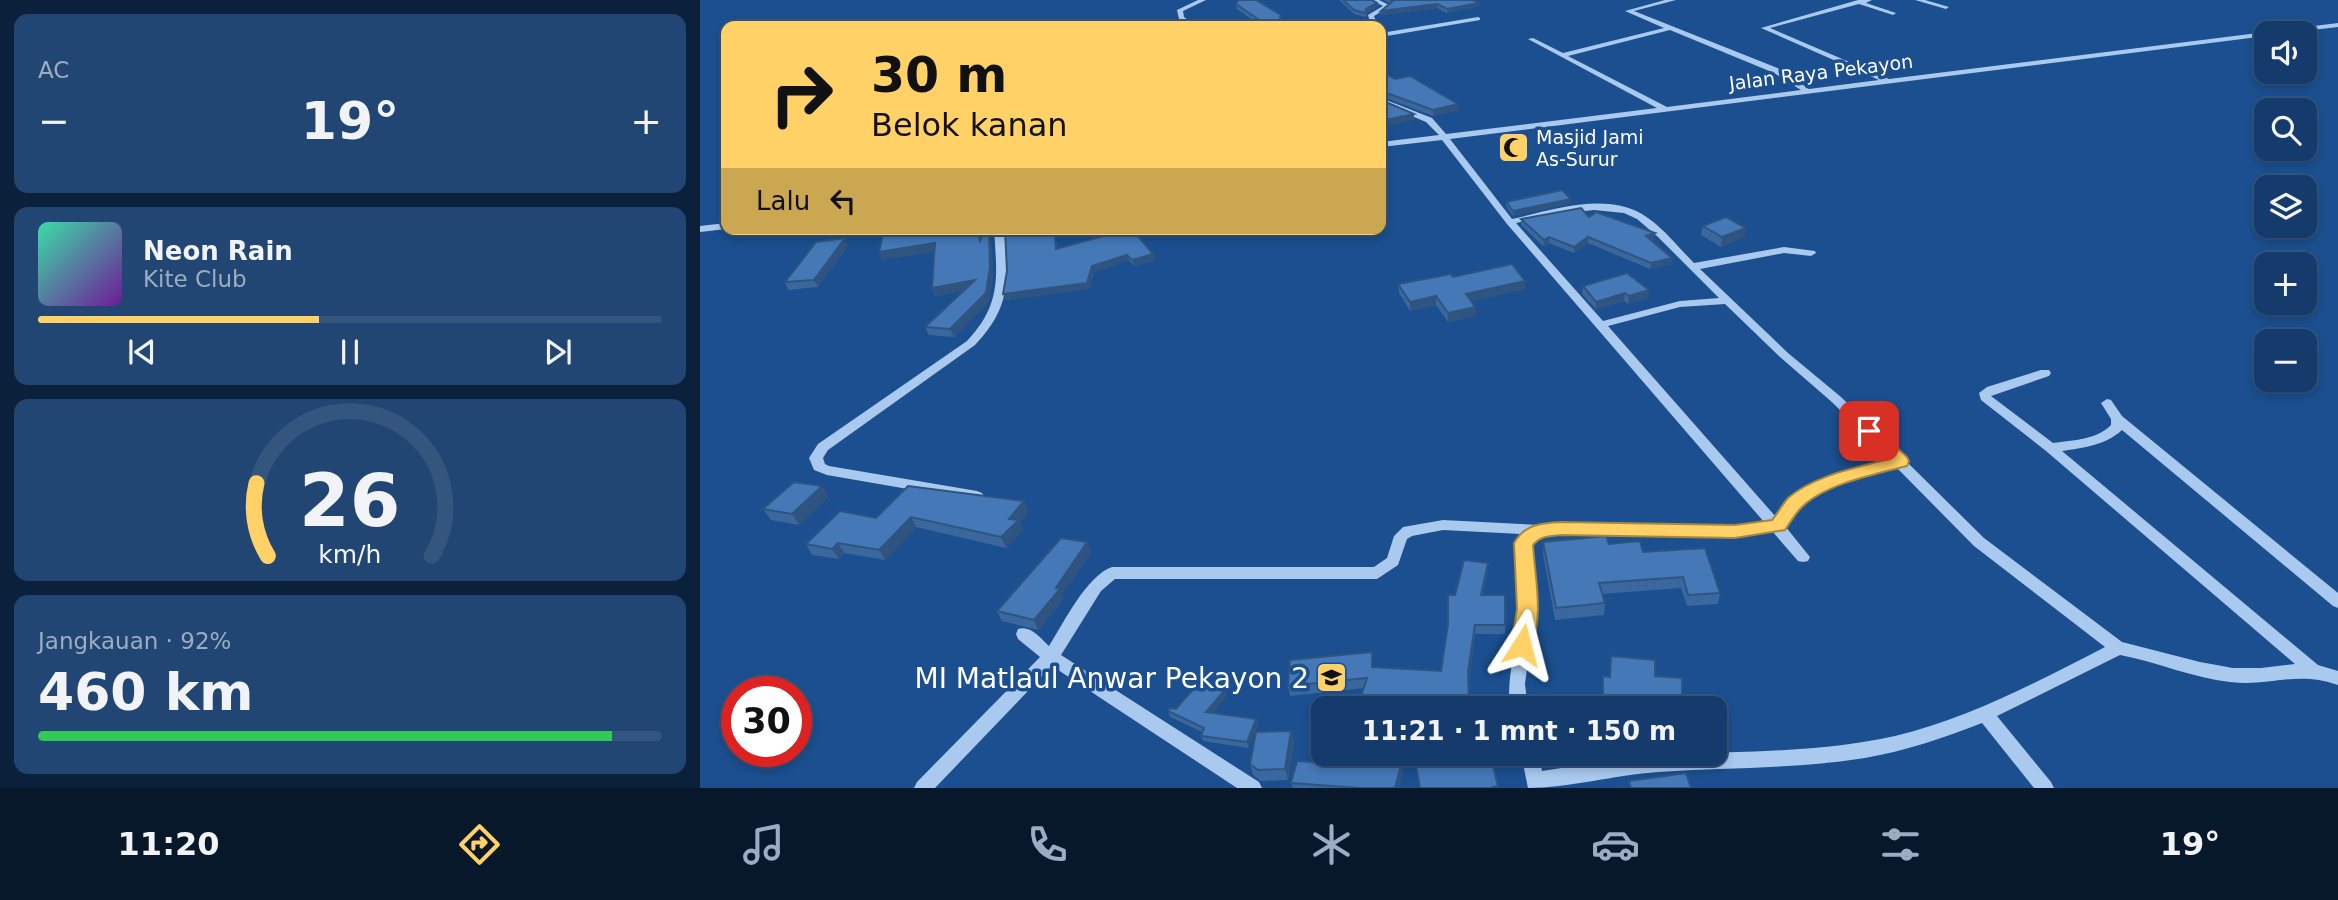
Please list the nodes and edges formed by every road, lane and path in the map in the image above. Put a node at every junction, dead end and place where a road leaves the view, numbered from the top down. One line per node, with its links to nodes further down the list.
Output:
1 (1203, 0): 10 (street)
2 (1374, 0): 11 (street)
3 (1673, 0): 13 (street)
4 (1869, 0): 6 (street)
5 (1918, 0): 7 (street)
6 (1858, 2): 8 (street); 21 (street)
7 (1947, 7)
8 (1893, 13)
9 (1478, 19): 15 (street)
10 (1186, 21)
11 (1373, 21)
12 (2338, 25): 14 (street, Jalan Raya Pekayon)
13 (1672, 28): 18 (street); 20 (street)
14 (2317, 28)
15 (1386, 31)
16 (2254, 36): 21 (street, Jalan Raya Pekayon)
17 (1531, 39): 18 (street)
18 (1562, 55): 24 (street)
19 (1813, 74): 20 (street)
20 (1791, 79): 22 (street)
21 (1887, 81): 22 (street, Jalan Raya Pekayon)
22 (1807, 91): 24 (street, Jalan Raya Pekayon)
23 (1386, 102): 25 (street)
24 (1665, 109): 26 (street, Jalan Raya Pekayon)
25 (1435, 125): 26 (street)
26 (1442, 136): 27 (street, Jalan Raya Pekayon); 28 (street)
27 (1386, 144)
28 (1510, 222): 33 (street); 35 (street)
29 (721, 227): 30 (street)
30 (700, 229)
31 (999, 235): 41 (street)
32 (1811, 253): 33 (street)
33 (1692, 267): 34 (street)
34 (1727, 301): 35 (street); 40 (street)
35 (1600, 324): 42 (street)
36 (2045, 373): 39 (street)
37 (2107, 403): 38 (street)
38 (2117, 419): 39 (street); 45 (street)
39 (2051, 448): 49 (street)
40 (1900, 461): 42 (street); 47 (street)
41 (987, 498)
42 (1778, 526): 43 (street); 44 (street)
43 (1540, 530): 48 (street); 51 (street)
44 (1803, 557)
45 (2338, 602)
46 (1024, 634): 48 (street)
47 (2118, 648): 49 (street); 52 (street)
48 (1051, 657): 55 (street); 56 (street)
49 (2312, 669): 50 (street)
50 (2338, 678)
51 (1516, 696)
52 (1985, 714): 54 (street); 57 (street)
53 (1533, 766): 54 (street)
54 (1537, 784)
55 (923, 788)
56 (1253, 788)
57 (2045, 788)

